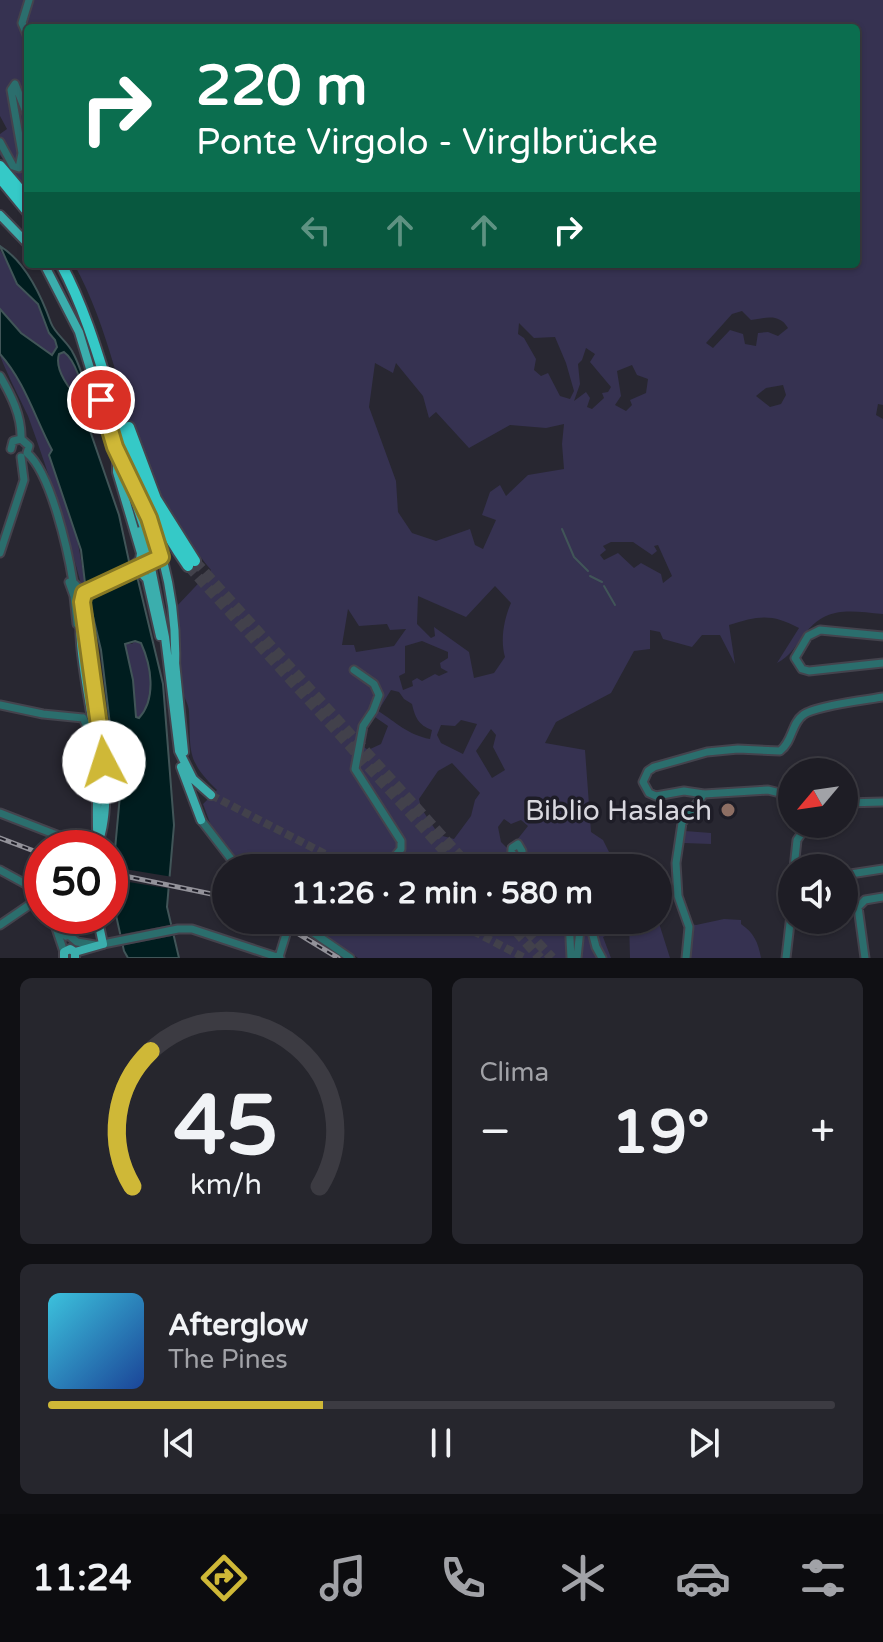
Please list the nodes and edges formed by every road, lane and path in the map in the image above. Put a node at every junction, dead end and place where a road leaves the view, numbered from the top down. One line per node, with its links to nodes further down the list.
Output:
1 (29, 0): 2 (street)
2 (24, 28)
3 (24, 107): 4 (street)
4 (0, 142)
5 (0, 166): 7 (highway)
6 (0, 178): 8 (highway)
7 (24, 194)
8 (24, 207)
9 (0, 215): 10 (main road)
10 (24, 240)
11 (46, 268): 16 (main road)
12 (63, 268): 13 (highway)
13 (71, 268)
14 (0, 376): 15 (street)
15 (21, 439): 17 (street); 17 (street)
16 (117, 453): 20 (main road); 21 (main road, bridge)
17 (24, 455): 18 (street); 19 (street)
18 (53, 506): 22 (street); 27 (street)
19 (0, 553)
20 (154, 560): 21 (main road, bridge); 28 (main road); 34 (main road)
21 (128, 571): 22 (main road); 28 (main road)
22 (84, 593): 23 (main road)
23 (82, 614): 27 (main road); 44 (main road)
24 (883, 636): 25 (street)
25 (883, 663)
26 (354, 670): 46 (street)
27 (87, 680): 31 (street); 32 (main road)
28 (170, 681): 33 (main road)
29 (883, 697): 36 (street)
30 (0, 705): 31 (street)
31 (83, 718): 32 (street)
32 (96, 746): 43 (main road)
33 (179, 751): 34 (main road); 41 (main road)
34 (185, 765): 37 (main road)
35 (778, 792): 36 (street)
36 (704, 794): 72 (street)
37 (211, 795)
38 (883, 802): 39 (street)
39 (858, 803)
40 (0, 813): 42 (street)
41 (201, 820): 45 (street)
42 (49, 830)
43 (95, 830)
44 (103, 830)
45 (227, 854)
46 (397, 854)
47 (512, 854): 48 (street)
48 (522, 854)
49 (883, 869): 51 (street)
50 (0, 870): 52 (street)
51 (858, 873)
52 (24, 882)
53 (883, 897): 74 (street)
54 (24, 908): 55 (street)
55 (0, 925)
56 (62, 934): 67 (street)
57 (65, 934): 67 (street)
58 (67, 934): 66 (street)
59 (99, 934): 66 (main road)
60 (286, 934): 68 (street)
61 (315, 934): 69 (street)
62 (571, 934): 70 (street)
63 (578, 934): 70 (street)
64 (593, 934): 71 (street)
65 (789, 934): 73 (street)
66 (100, 944): 67 (main road); 68 (street)
67 (70, 954)
68 (280, 958)
69 (350, 958)
70 (574, 958)
71 (602, 958)
72 (686, 958)
73 (786, 958)
74 (865, 958)

